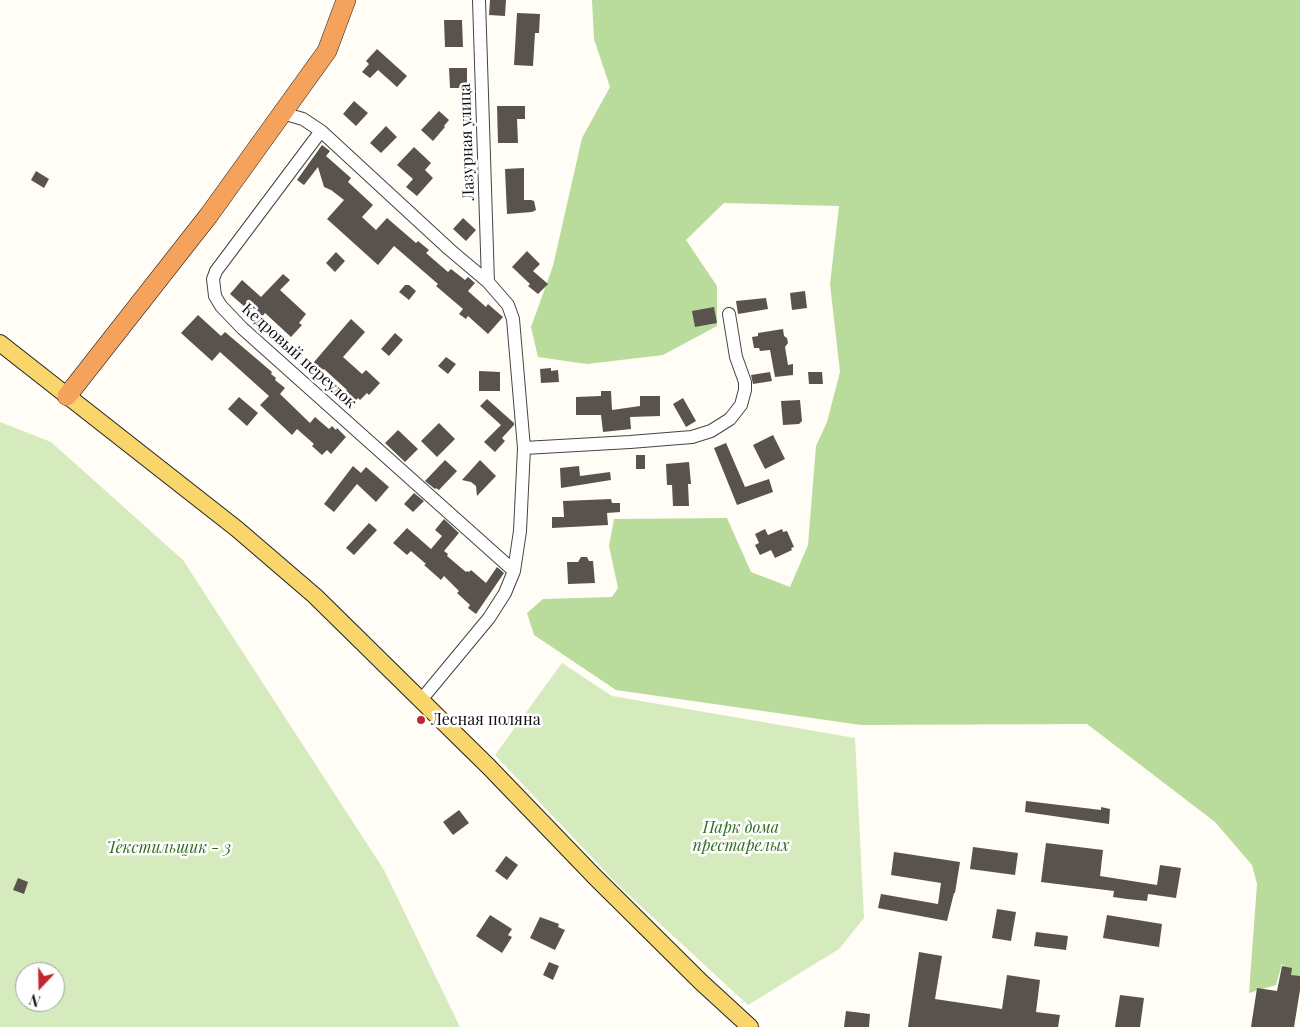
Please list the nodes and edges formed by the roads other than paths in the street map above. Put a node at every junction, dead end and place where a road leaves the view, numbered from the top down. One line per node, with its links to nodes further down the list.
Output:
1 (346, 0): 3 (highway)
2 (479, 0): 5 (street, Лазурная улица)
3 (282, 113): 4 (street); 8 (highway)
4 (321, 131): 5 (street); 10 (street, Кедровый переулок)
5 (488, 282): 9 (street)
6 (728, 314): 9 (street)
7 (0, 343): 8 (main road)
8 (67, 396): 11 (main road)
9 (524, 448): 10 (street)
10 (514, 571): 11 (street)
11 (422, 700): 12 (main road)
12 (750, 1027)

